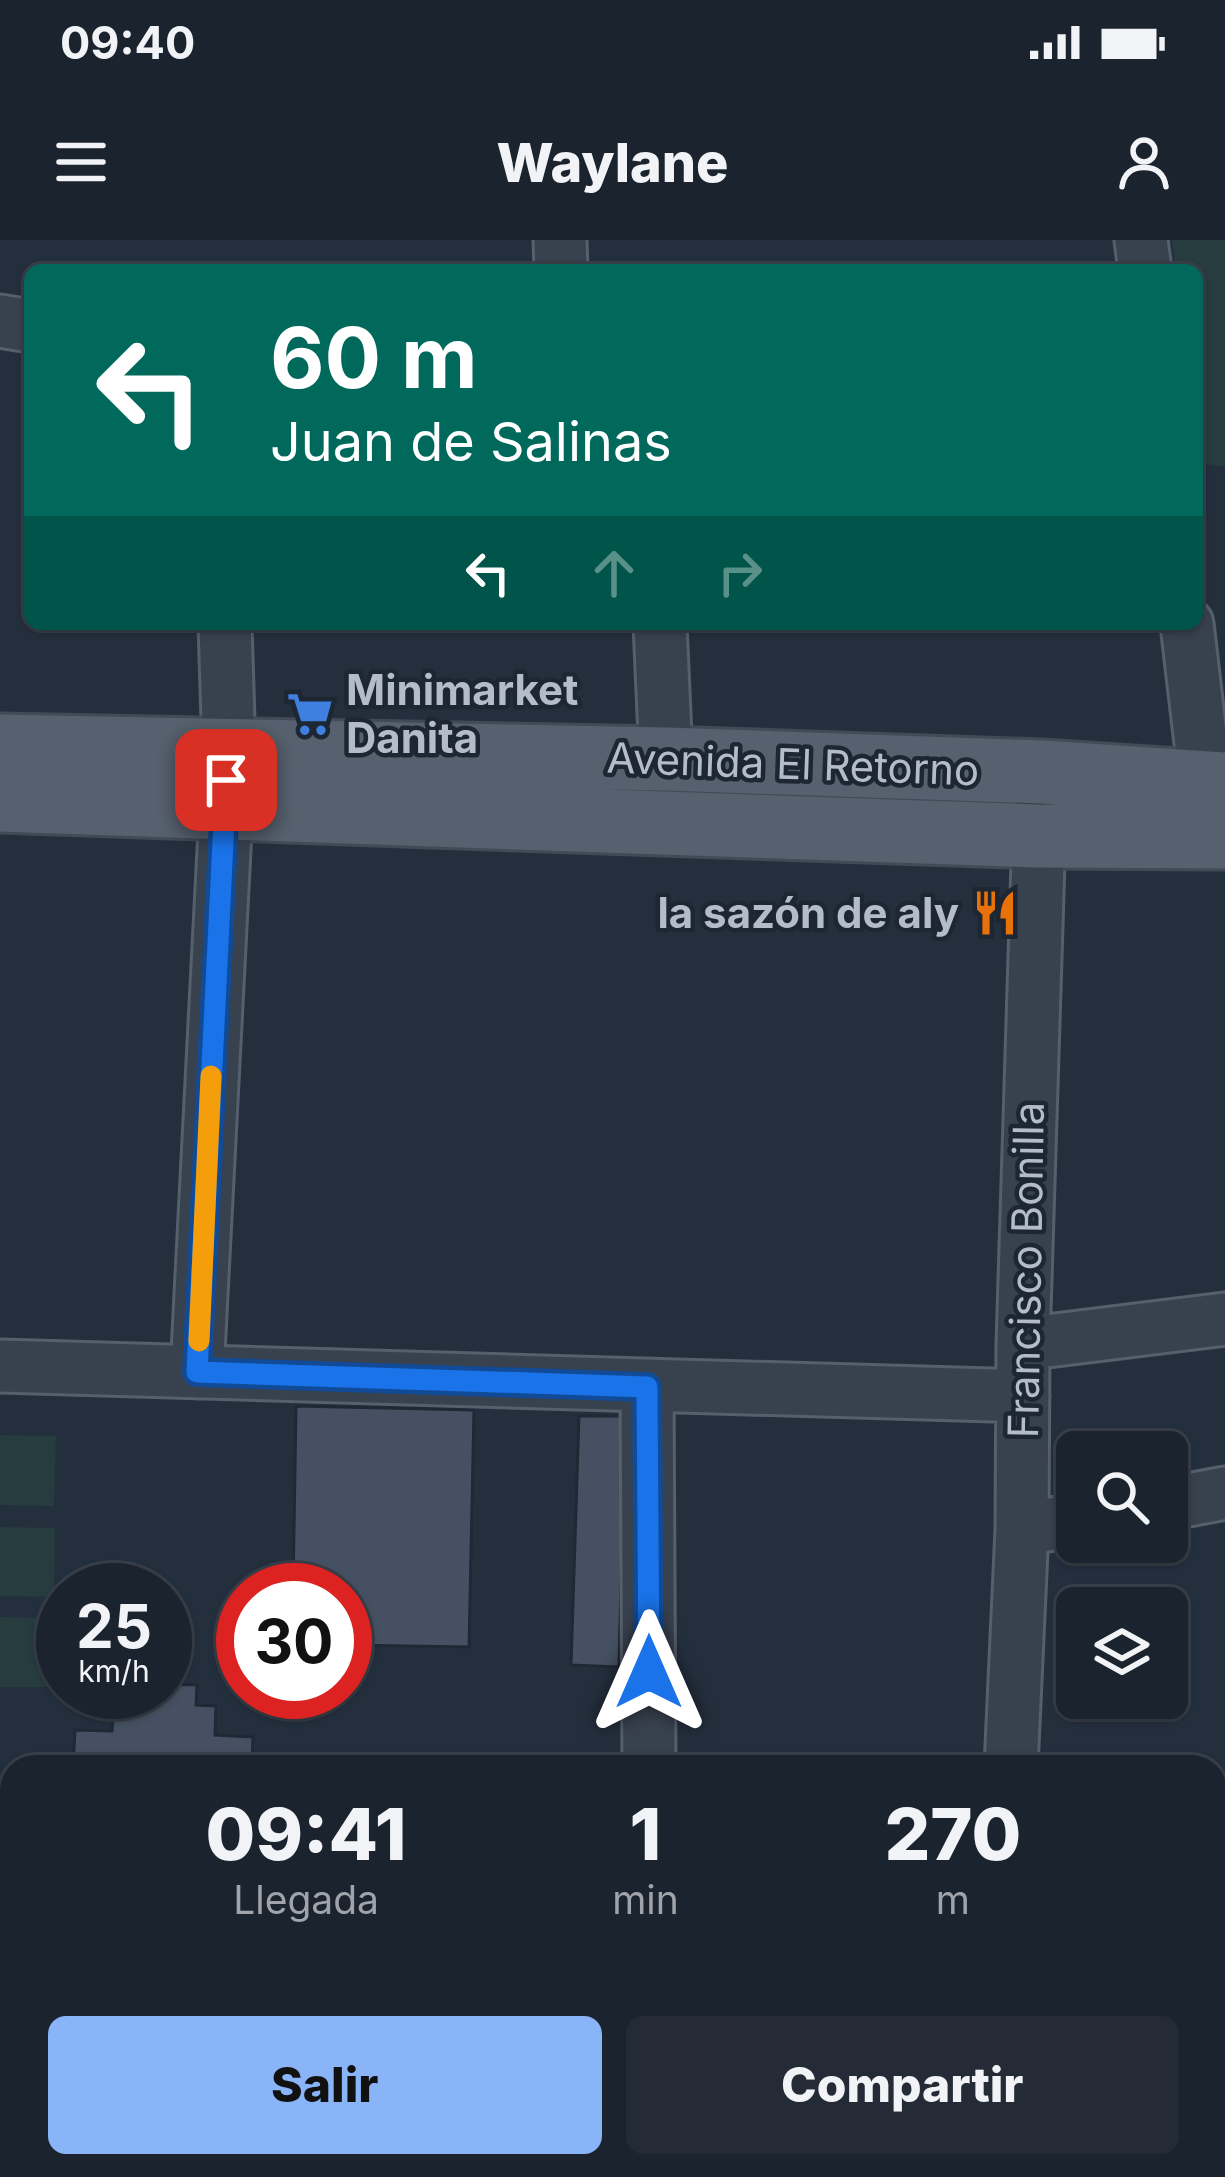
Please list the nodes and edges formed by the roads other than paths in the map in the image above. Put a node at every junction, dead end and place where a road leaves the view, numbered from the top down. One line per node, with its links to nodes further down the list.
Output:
1 (224, 630): 7 (street)
2 (660, 630): 5 (street)
3 (1188, 630): 9 (street)
4 (0, 746): 7 (main road, Avenida El Retorno)
5 (666, 759): 6 (main road, Avenida El Retorno); 7 (main road, Avenida El Retorno)
6 (1042, 772): 9 (main road, Avenida El Retorno); 10 (street, Francisco Bonilla)
7 (226, 780): 8 (main road, Avenida El Retorno); 10 (main road, Avenida El Retorno); 14 (street)
8 (0, 800)
9 (1217, 810): 10 (main road, Avenida El Retorno)
10 (1037, 836): 12 (street, Francisco Bonilla)
11 (1225, 1319): 12 (street)
12 (1022, 1344): 16 (street, Francisco Bonilla)
13 (0, 1366): 14 (street)
14 (197, 1372): 15 (street)
15 (647, 1387): 16 (street); 21 (street)
16 (1022, 1396): 20 (street, Francisco Bonilla)
17 (1225, 1493): 18 (street)
18 (1188, 1500)
19 (1056, 1523): 20 (street)
20 (1022, 1529): 22 (street, Francisco Bonilla)
21 (649, 1755)
22 (1013, 1755)

